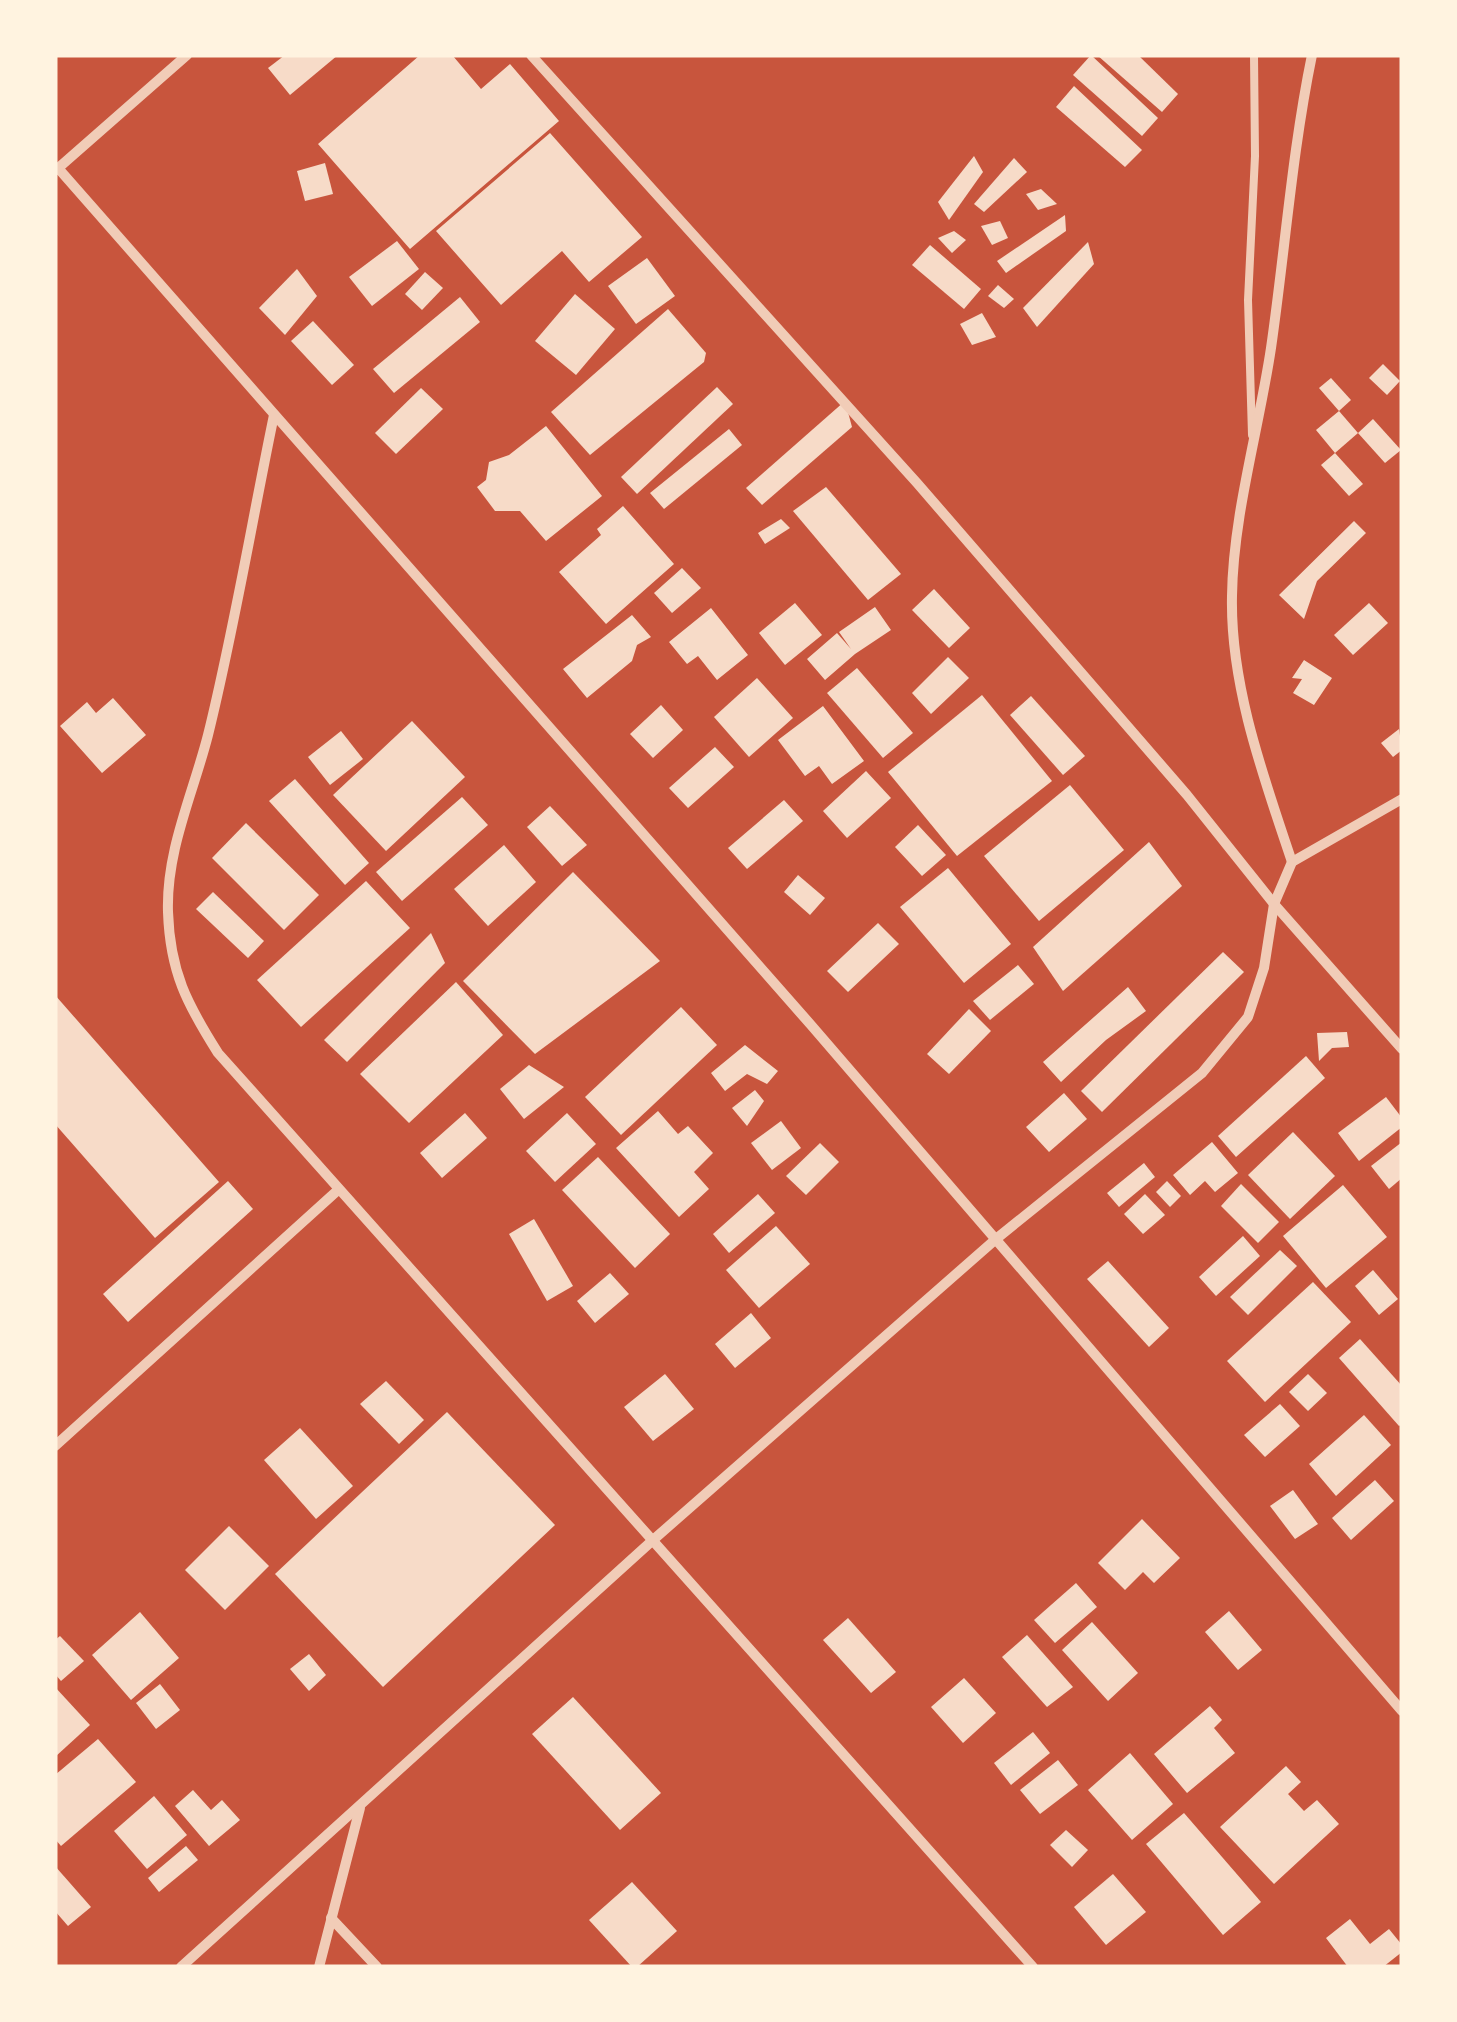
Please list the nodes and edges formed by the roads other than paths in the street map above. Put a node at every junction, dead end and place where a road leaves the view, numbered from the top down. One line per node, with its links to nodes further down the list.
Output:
1 (187, 55): 5 (street)
2 (530, 55): 10 (street)
3 (1254, 55): 7 (lane)
4 (1312, 55): 7 (street)
5 (57, 169): 6 (street)
6 (274, 415): 12 (street); 13 (street)
7 (1252, 459): 9 (street)
8 (1402, 799): 9 (street)
9 (1292, 862): 10 (street)
10 (1274, 904): 11 (street); 13 (street)
11 (1402, 1050)
12 (338, 1190): 14 (street); 15 (street)
13 (996, 1239): 15 (street); 16 (street)
14 (55, 1446)
15 (653, 1540): 17 (street); 22 (street)
16 (1402, 1712)
17 (361, 1804): 18 (street); 19 (street)
18 (331, 1918): 20 (street); 21 (street)
19 (180, 1967)
20 (319, 1967)
21 (377, 1967)
22 (1033, 1967)

